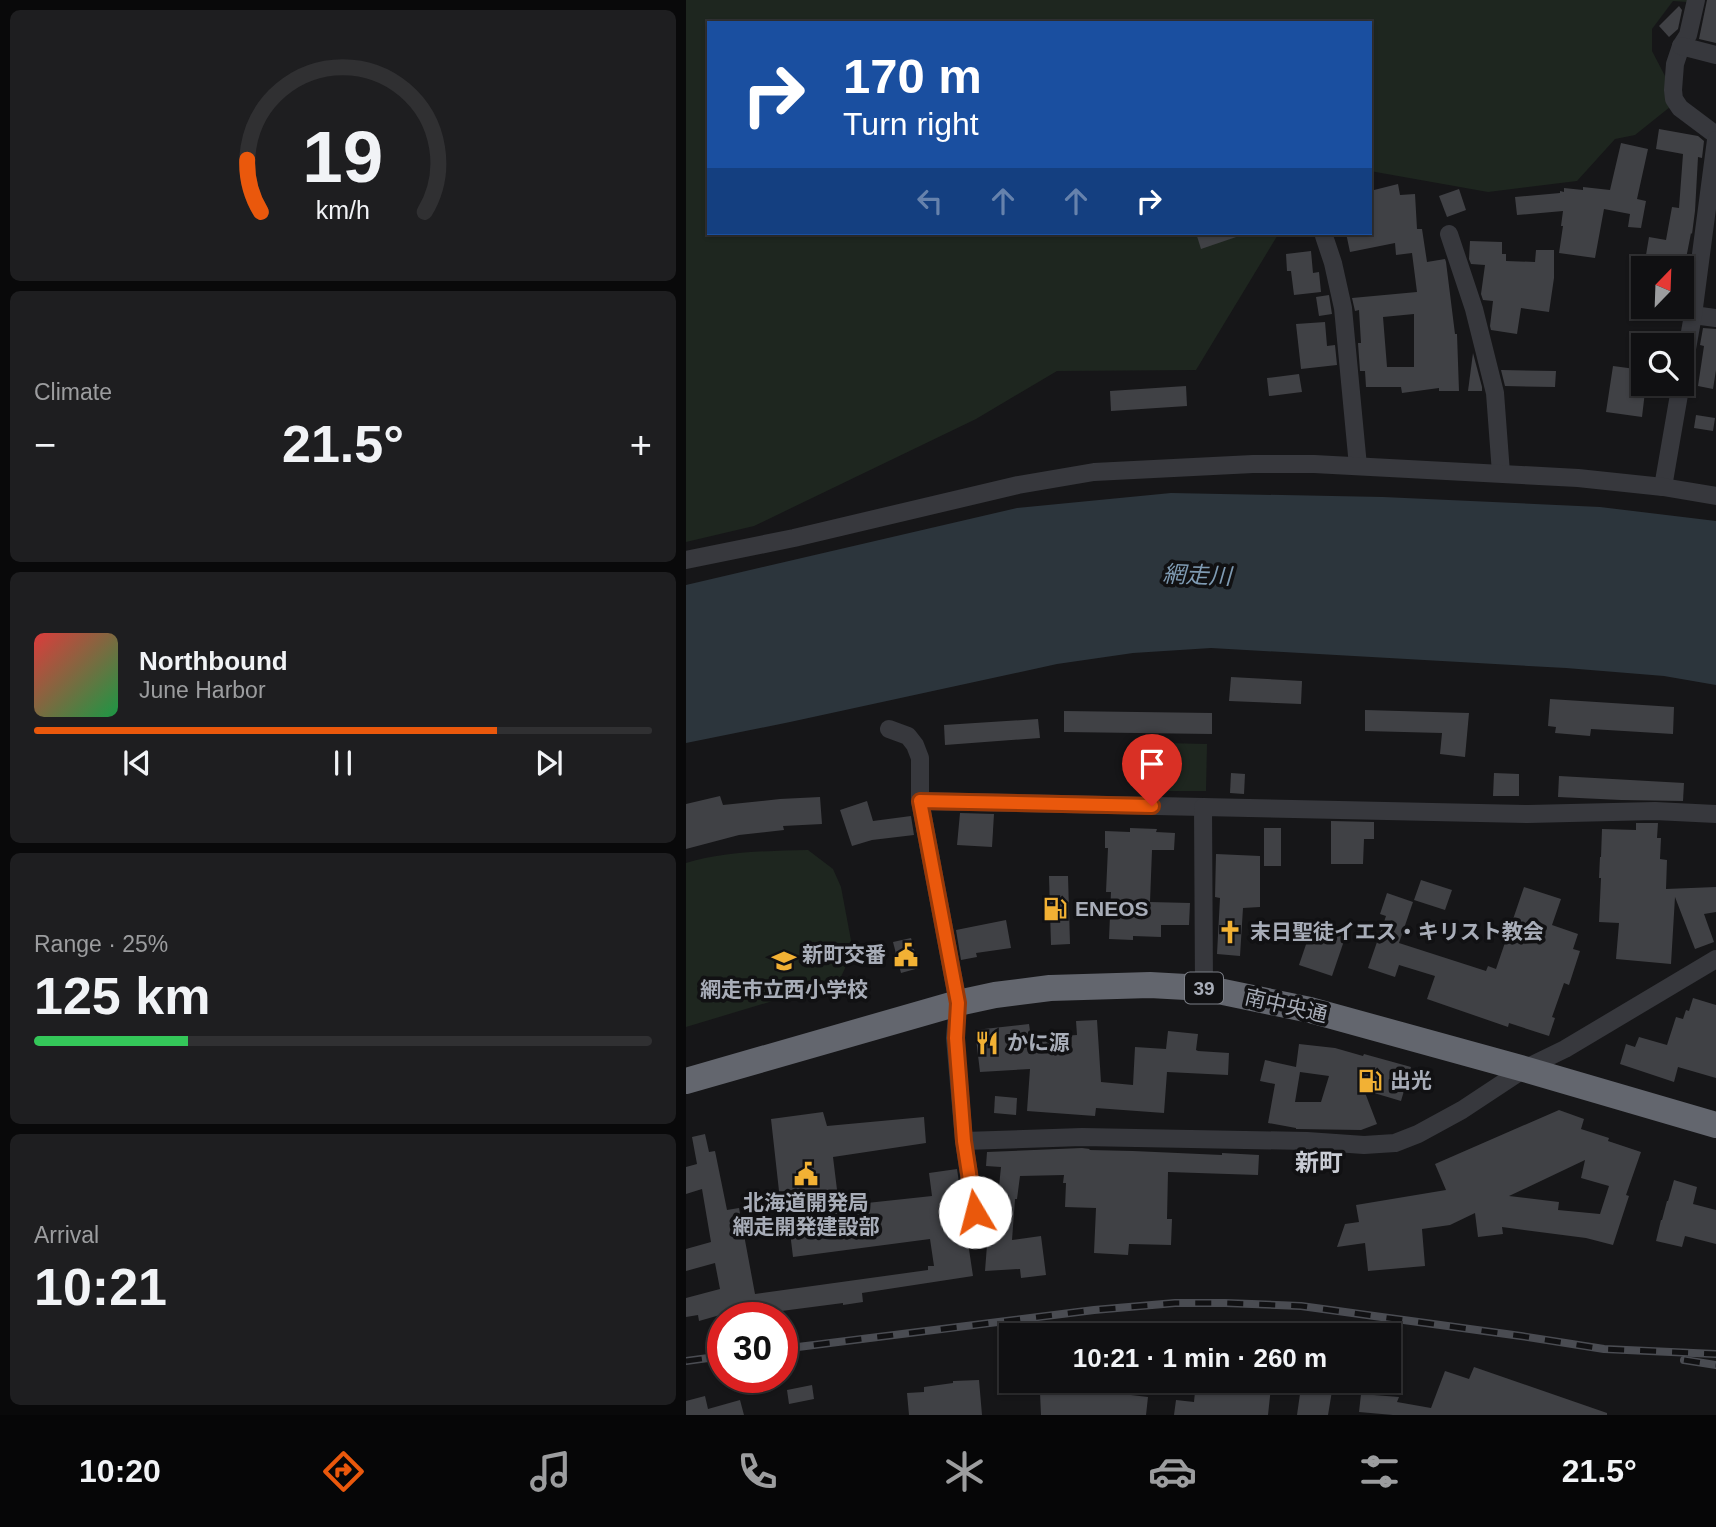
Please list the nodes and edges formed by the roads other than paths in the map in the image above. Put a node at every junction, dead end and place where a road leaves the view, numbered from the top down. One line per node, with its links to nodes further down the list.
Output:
1 (1696, 0): 2 (street)
2 (1681, 46): 3 (street); 4 (street)
3 (1716, 55)
4 (1716, 137): 5 (street)
5 (1714, 175): 8 (street)
6 (1449, 233): 13 (street)
7 (1324, 236): 12 (street)
8 (1694, 308)
9 (1694, 315): 10 (street)
10 (1716, 318)
11 (1679, 396): 14 (street)
12 (1357, 466): 13 (street); 16 (street)
13 (1501, 473): 14 (street)
14 (1663, 487): 15 (street)
15 (1716, 496)
16 (686, 560)
17 (889, 729): 18 (street)
18 (920, 801): 19 (street); 23 (street)
19 (1203, 807): 20 (street); 22 (street)
20 (1716, 814)
21 (1716, 958): 24 (street)
22 (1205, 988): 23 (highway, 南中央通 / 39); 24 (highway, 南中央通 / 39)
23 (958, 1003): 25 (highway, 南中央通 / 39); 27 (street)
24 (1524, 1069): 26 (highway, 南中央通 / 39); 27 (street)
25 (686, 1081)
26 (1716, 1125)
27 (964, 1141): 28 (street)
28 (978, 1236)

